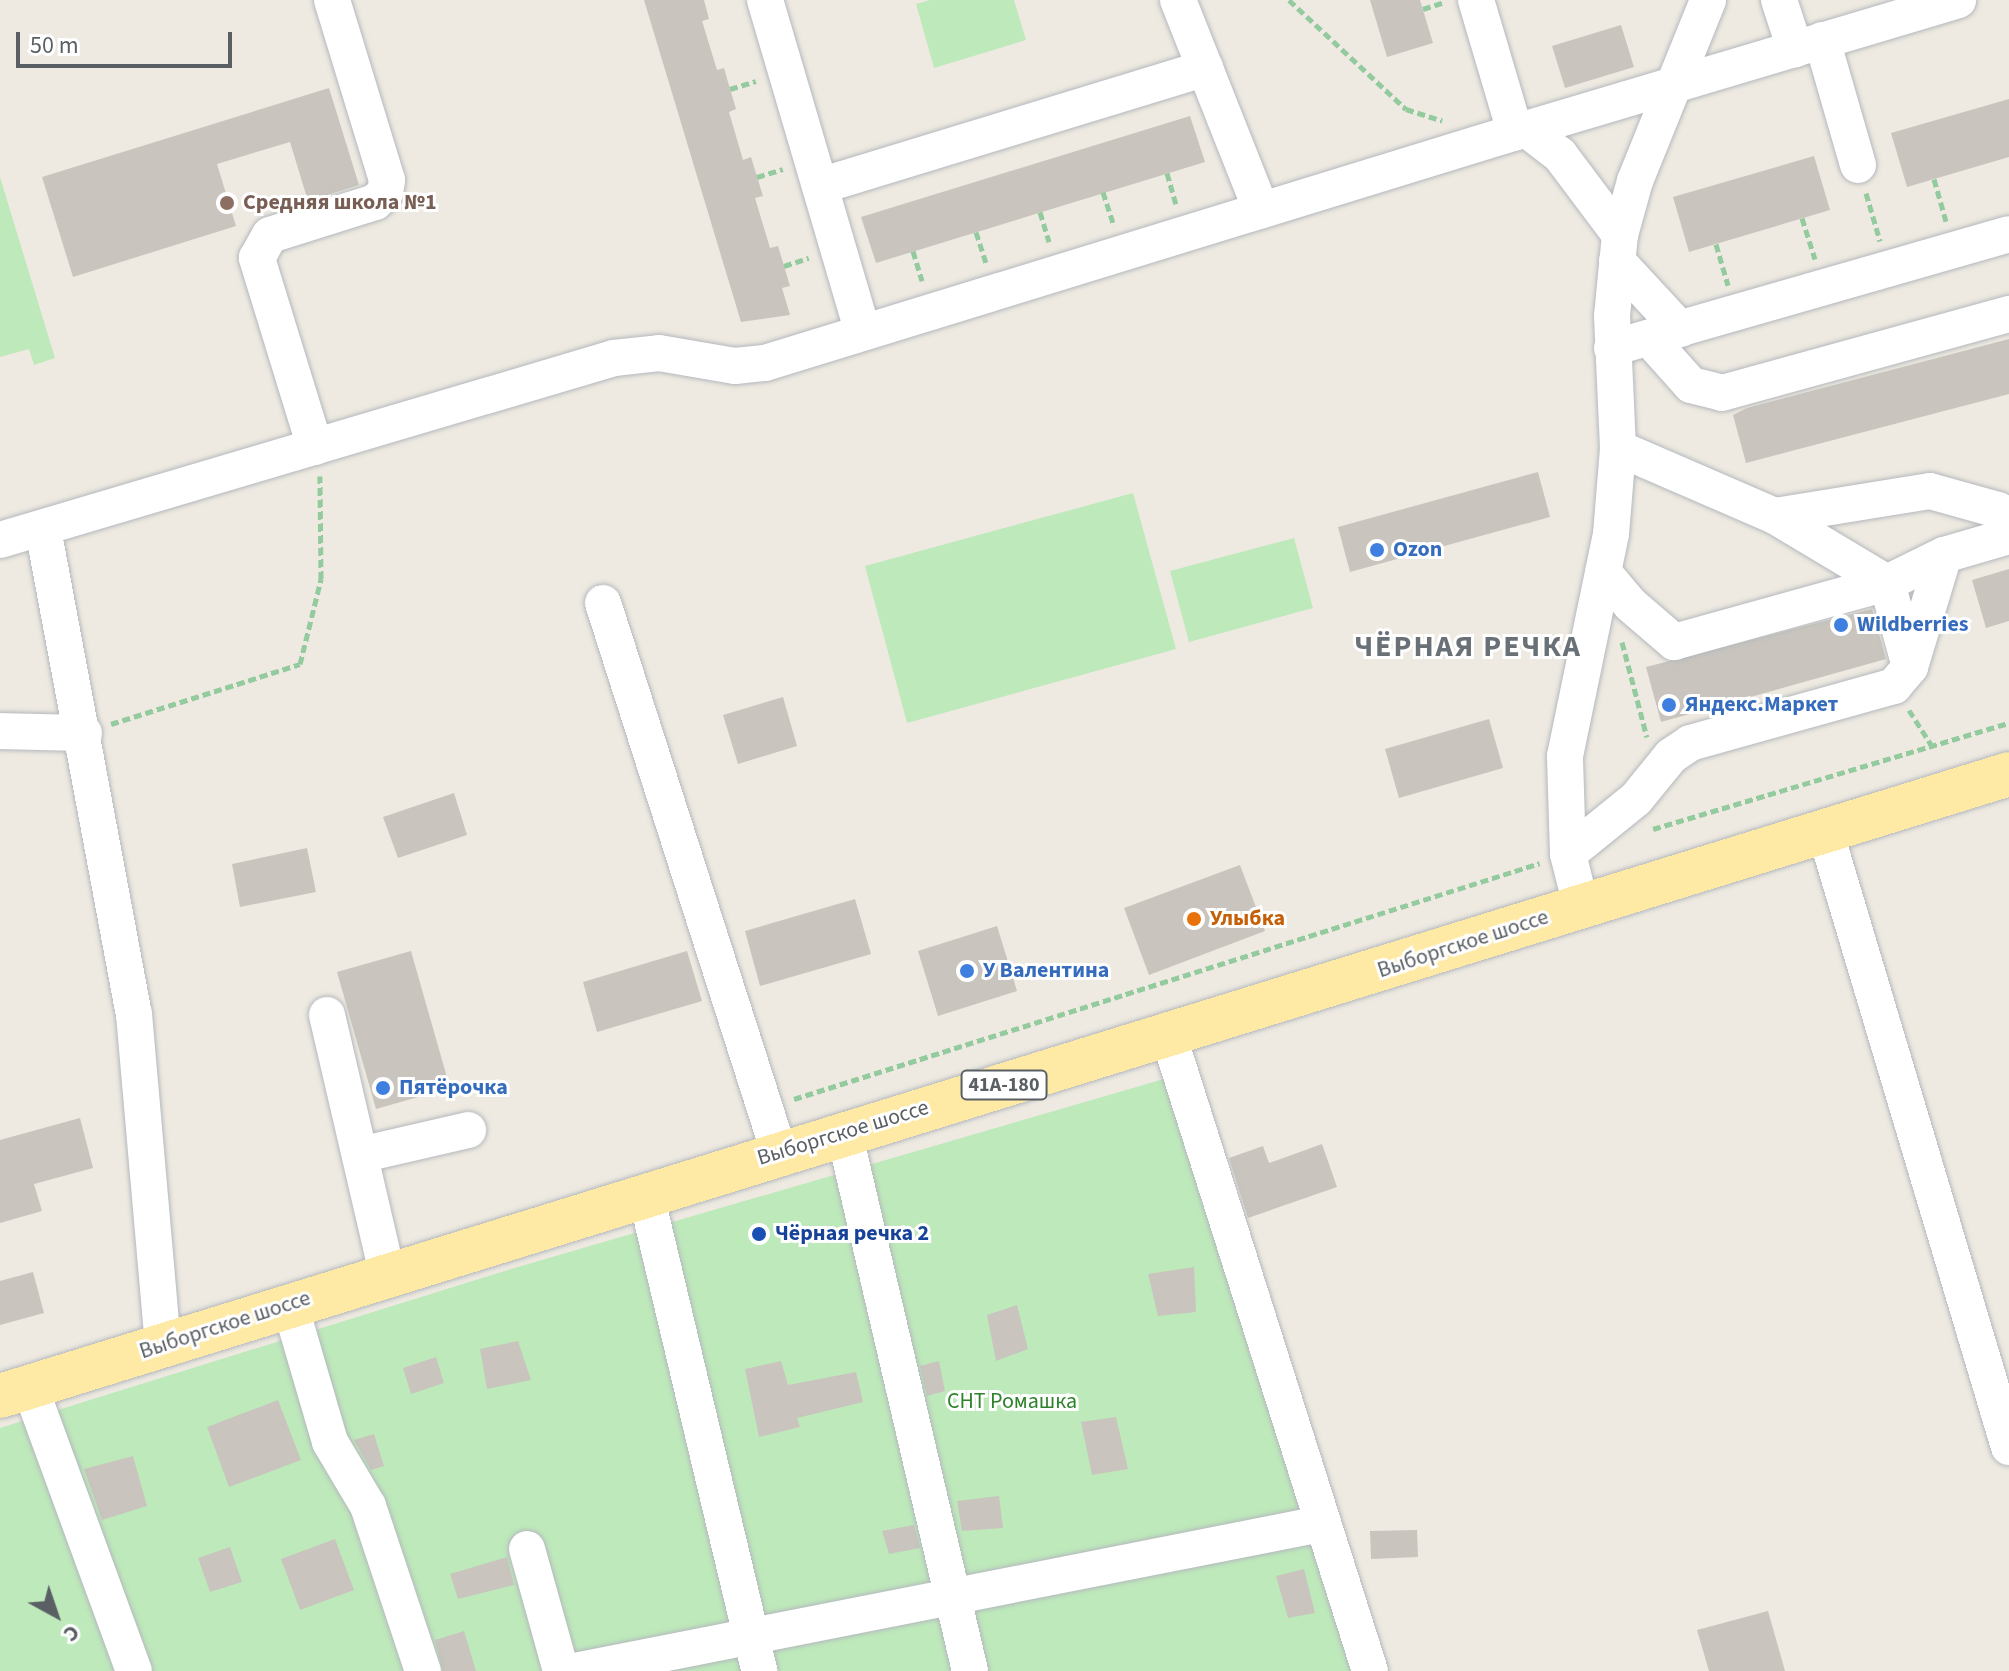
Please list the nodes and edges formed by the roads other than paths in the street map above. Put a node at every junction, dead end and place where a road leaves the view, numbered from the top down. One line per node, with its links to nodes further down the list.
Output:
1 (332, 0): 21 (street)
2 (765, 0): 13 (street)
3 (1178, 0): 9 (street)
4 (1476, 0): 11 (street)
5 (1708, 0): 10 (street)
6 (1779, 0): 8 (street)
7 (1958, 0): 8 (street)
8 (1808, 45): 10 (street); 12 (street)
9 (1205, 68): 13 (street); 14 (street)
10 (1671, 85): 11 (street); 16 (street)
11 (1520, 131): 14 (street); 16 (street)
12 (1858, 165)
13 (820, 186): 18 (street)
14 (1261, 210): 18 (street)
15 (2009, 234): 19 (street)
16 (1619, 248): 19 (street); 20 (street)
17 (2009, 314): 19 (street)
18 (863, 332): 21 (street)
19 (1665, 333): 20 (street)
20 (1612, 348): 22 (street)
21 (315, 447): 25 (street)
22 (1618, 448): 23 (street); 29 (street)
23 (1775, 516): 24 (street); 30 (street)
24 (2009, 528)
25 (43, 529): 27 (street); 34 (street)
26 (2009, 536): 28 (street)
27 (0, 540)
28 (1944, 555): 30 (street); 32 (street)
29 (1603, 572): 30 (street); 37 (street)
30 (1887, 583): 32 (street)
31 (603, 603): 43 (street)
32 (1902, 677): 37 (street)
33 (0, 731): 34 (street)
34 (84, 733): 48 (street)
35 (2009, 774): 36 (main road, Выборгское шоссе / 41А-180)
36 (1825, 831): 38 (main road, Выборгское шоссе / 41А-180); 50 (street)
37 (1568, 854): 38 (street)
38 (1581, 906): 40 (main road, Выборгское шоссе / 41А-180)
39 (327, 1015): 44 (street)
40 (1169, 1037): 42 (main road, Выборгское шоссе / 41А-180); 51 (street)
41 (468, 1130): 44 (street)
42 (844, 1132): 43 (main road, Выборгское шоссе / 41А-180); 53 (street)
43 (779, 1152): 45 (main road, Выборгское шоссе / 41А-180)
44 (360, 1155): 46 (street)
45 (646, 1195): 46 (main road, Выборгское шоссе / 41А-180); 54 (street)
46 (387, 1273): 47 (main road, Выборгское шоссе / 41А-180)
47 (290, 1305): 48 (main road, Выборгское шоссе / 41А-180); 56 (street)
48 (163, 1345): 49 (main road, Выборгское шоссе / 41А-180)
49 (15, 1392): 55 (street)
50 (2009, 1447)
51 (1321, 1524): 53 (street); 60 (street)
52 (527, 1549): 57 (street)
53 (954, 1594): 54 (street); 59 (street)
54 (756, 1654): 58 (street)
55 (134, 1671)
56 (423, 1671)
57 (561, 1671)
58 (575, 1671)
59 (970, 1671)
60 (1370, 1671)

